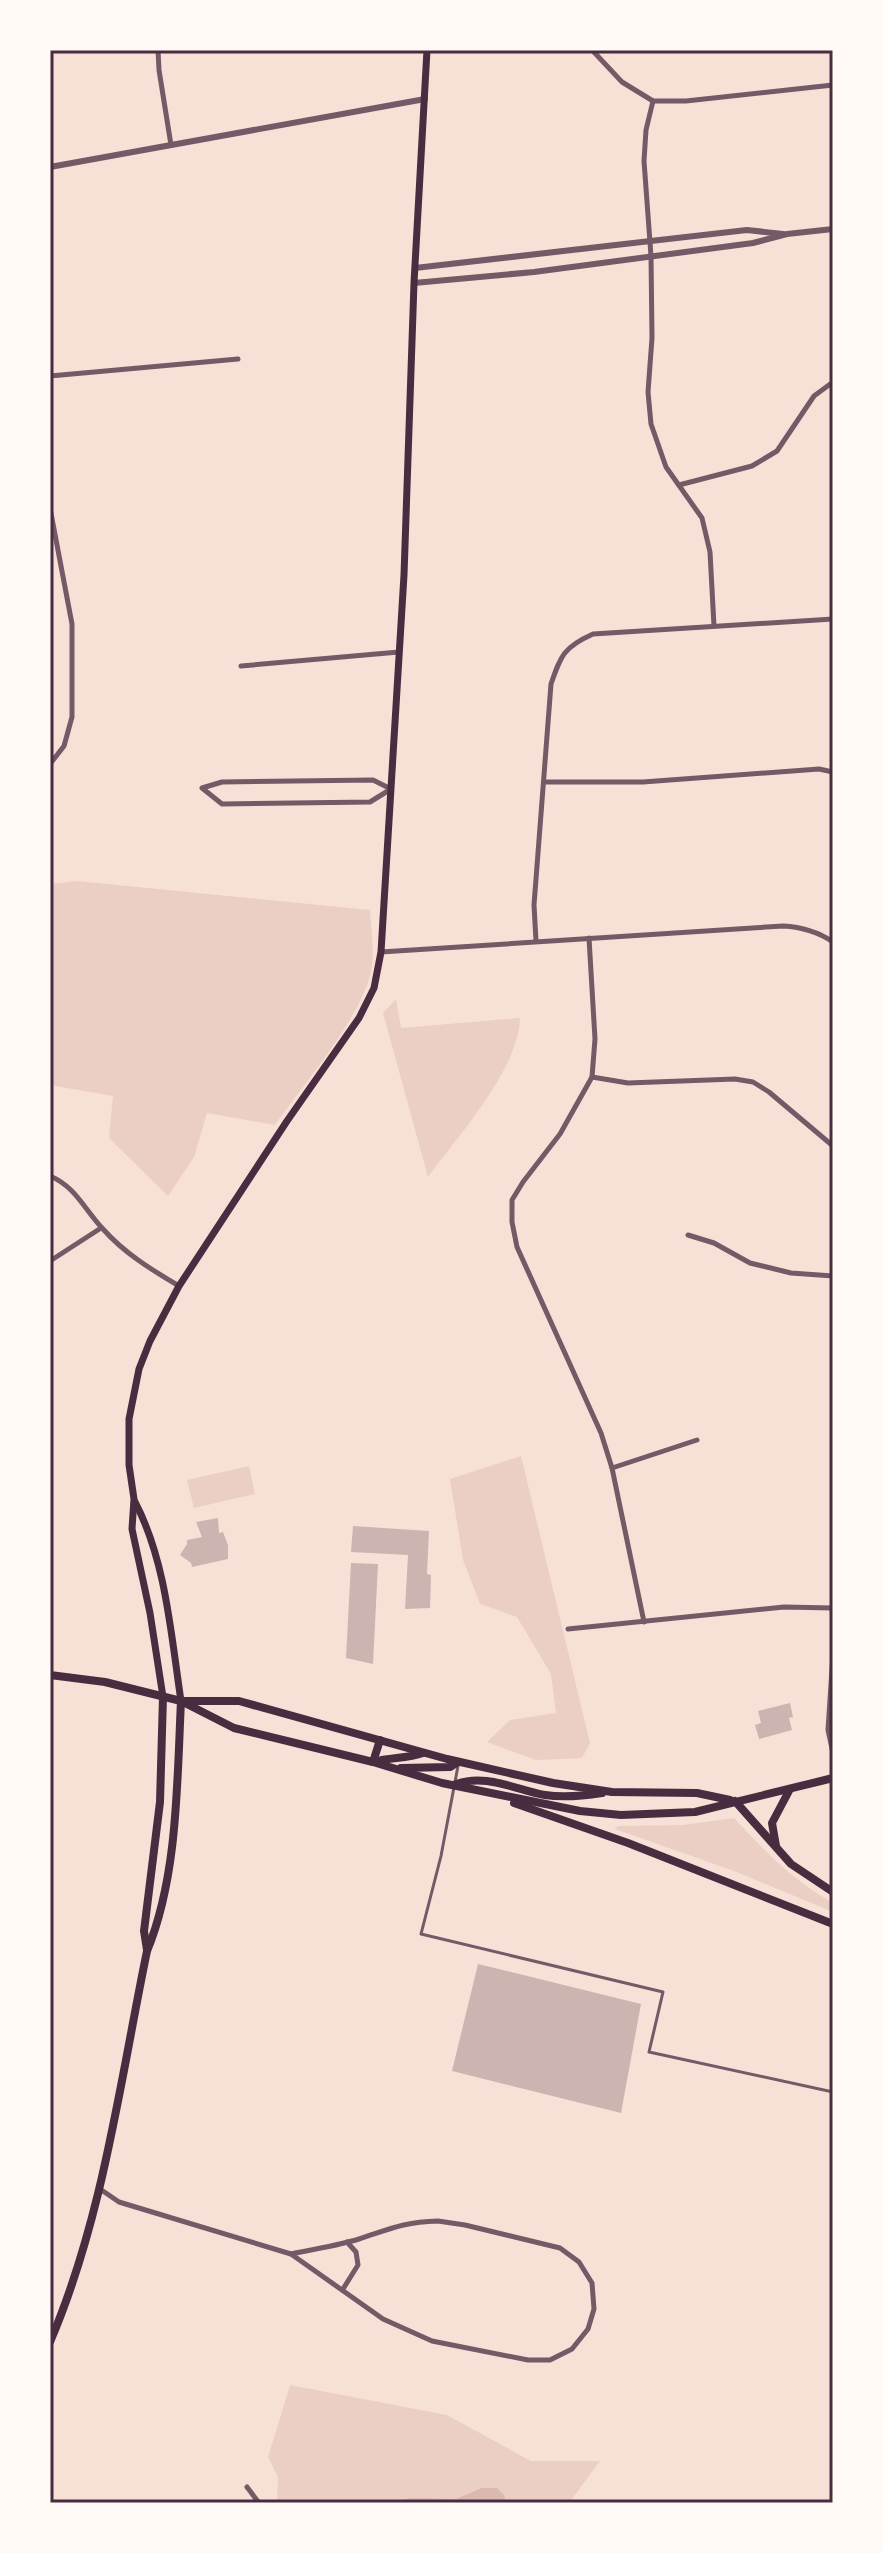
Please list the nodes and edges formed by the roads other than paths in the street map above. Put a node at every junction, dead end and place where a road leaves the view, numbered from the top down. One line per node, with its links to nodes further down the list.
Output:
1 (158, 50): 7 (street)
2 (427, 50): 5 (main road)
3 (592, 50): 6 (street)
4 (833, 85): 6 (street)
5 (425, 99): 7 (street); 13 (main road)
6 (653, 101): 11 (street)
7 (171, 145): 8 (street)
8 (50, 167)
9 (833, 229): 10 (street)
10 (787, 234): 11 (street); 12 (street)
11 (649, 241): 12 (street); 13 (street)
12 (651, 256): 14 (street); 18 (street)
13 (415, 268): 14 (main road)
14 (414, 283): 22 (main road)
15 (238, 359): 16 (street)
16 (50, 376)
17 (833, 382): 18 (street)
18 (679, 485): 21 (street)
19 (50, 508): 24 (street)
20 (833, 619): 21 (street)
21 (714, 626): 26 (street)
22 (399, 652): 23 (street); 27 (main road)
23 (241, 666)
24 (50, 764)
25 (833, 772): 26 (street)
26 (544, 782): 29 (street)
27 (391, 789): 27 (street); 31 (main road)
28 (589, 938): 29 (street); 30 (street); 32 (street)
29 (536, 941): 31 (street)
30 (833, 942)
31 (381, 952): 39 (main road)
32 (592, 1077): 33 (street); 41 (street)
33 (833, 1146)
34 (50, 1176): 35 (street)
35 (101, 1228): 37 (street); 39 (street)
36 (688, 1235): 38 (street)
37 (50, 1261)
38 (833, 1276)
39 (179, 1286): 42 (main road)
40 (697, 1440): 41 (street)
41 (612, 1468): 44 (street)
42 (134, 1499): 48 (main road); 49 (main road)
43 (833, 1608): 44 (street)
44 (644, 1622): 45 (street)
45 (568, 1629)
46 (833, 1654): 52 (street)
47 (50, 1675): 48 (main road)
48 (163, 1697): 49 (main road); 65 (main road)
49 (181, 1701): 50 (main road); 53 (main road); 65 (main road)
50 (380, 1740): 51 (main road); 53 (main road)
51 (424, 1753): 53 (main road); 54 (main road)
52 (833, 1753)
53 (373, 1762): 55 (main road)
54 (458, 1762): 55 (main road); 57 (lane); 59 (main road)
55 (394, 1769): 57 (main road)
56 (833, 1778): 58 (main road)
57 (454, 1785): 59 (main road); 60 (main road); 66 (lane)
58 (790, 1789): 61 (main road); 62 (main road)
59 (612, 1792): 61 (main road)
60 (495, 1794): 61 (main road); 64 (main road)
61 (735, 1801): 62 (main road)
62 (777, 1850): 63 (main road)
63 (833, 1892)
64 (833, 1924)
65 (147, 1951): 67 (main road)
66 (833, 2092)
67 (99, 2188): 69 (street); 71 (main road)
68 (347, 2241): 69 (street); 70 (street); 70 (street)
69 (291, 2254): 70 (street)
70 (343, 2289)
71 (50, 2342)
72 (247, 2487): 73 (street)
73 (259, 2503)

